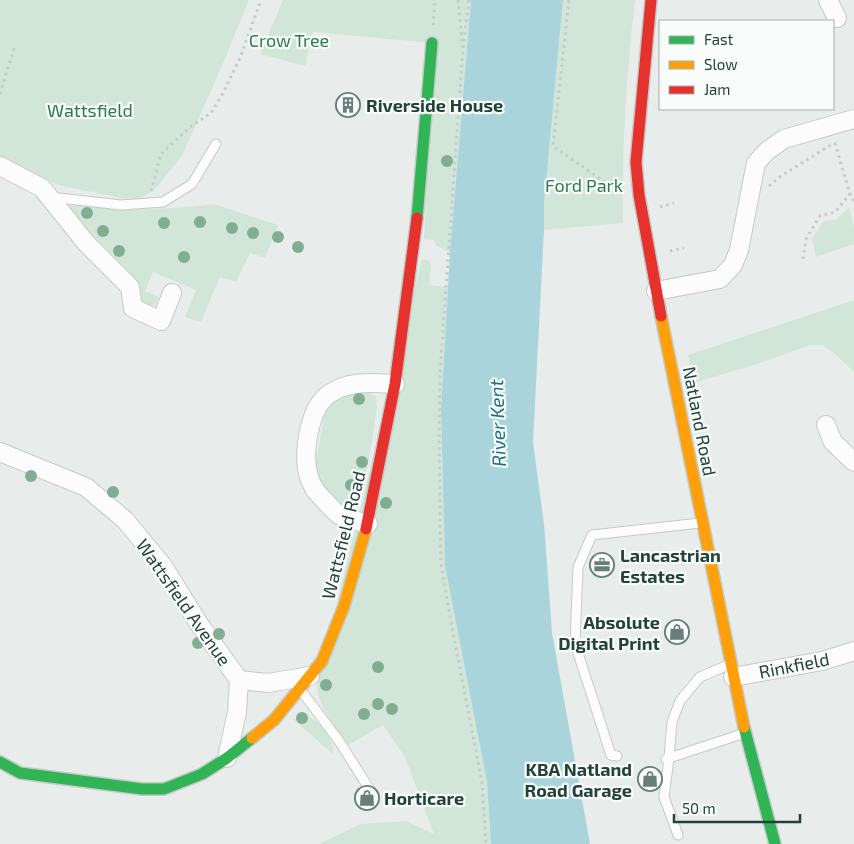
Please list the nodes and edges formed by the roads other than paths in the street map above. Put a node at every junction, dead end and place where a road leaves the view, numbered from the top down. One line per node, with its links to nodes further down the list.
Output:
1 (651, 0): 9 (street, Natland Road)
2 (828, 0): 3 (street)
3 (837, 18)
4 (432, 43): 11 (street, Wattsfield Road)
5 (854, 119): 9 (street)
6 (216, 144): 8 (lane)
7 (0, 166): 8 (street)
8 (48, 196): 10 (street)
9 (656, 291): 15 (street, Natland Road)
10 (172, 293)
11 (395, 384): 16 (street, Wattsfield Road); 16 (street)
12 (826, 425): 14 (street)
13 (0, 452): 19 (street, Wattsfield Avenue)
14 (854, 462)
15 (702, 522): 18 (street, Natland Road); 22 (lane)
16 (368, 524): 20 (street, Wattsfield Road)
17 (854, 651): 18 (street, Rinkfield)
18 (731, 670): 21 (street, Natland Road); 24 (lane)
19 (239, 680): 20 (street, Wattsfield Avenue); 23 (street, Wattsfield Avenue)
20 (305, 682): 23 (street, Wattsfield Road); 26 (lane)
21 (745, 733): 24 (lane); 28 (street, Natland Road)
22 (617, 756)
23 (227, 758): 25 (street, Wattsfield Road)
24 (667, 758): 27 (lane)
25 (0, 762)
26 (372, 793)
27 (678, 835)
28 (775, 844)

